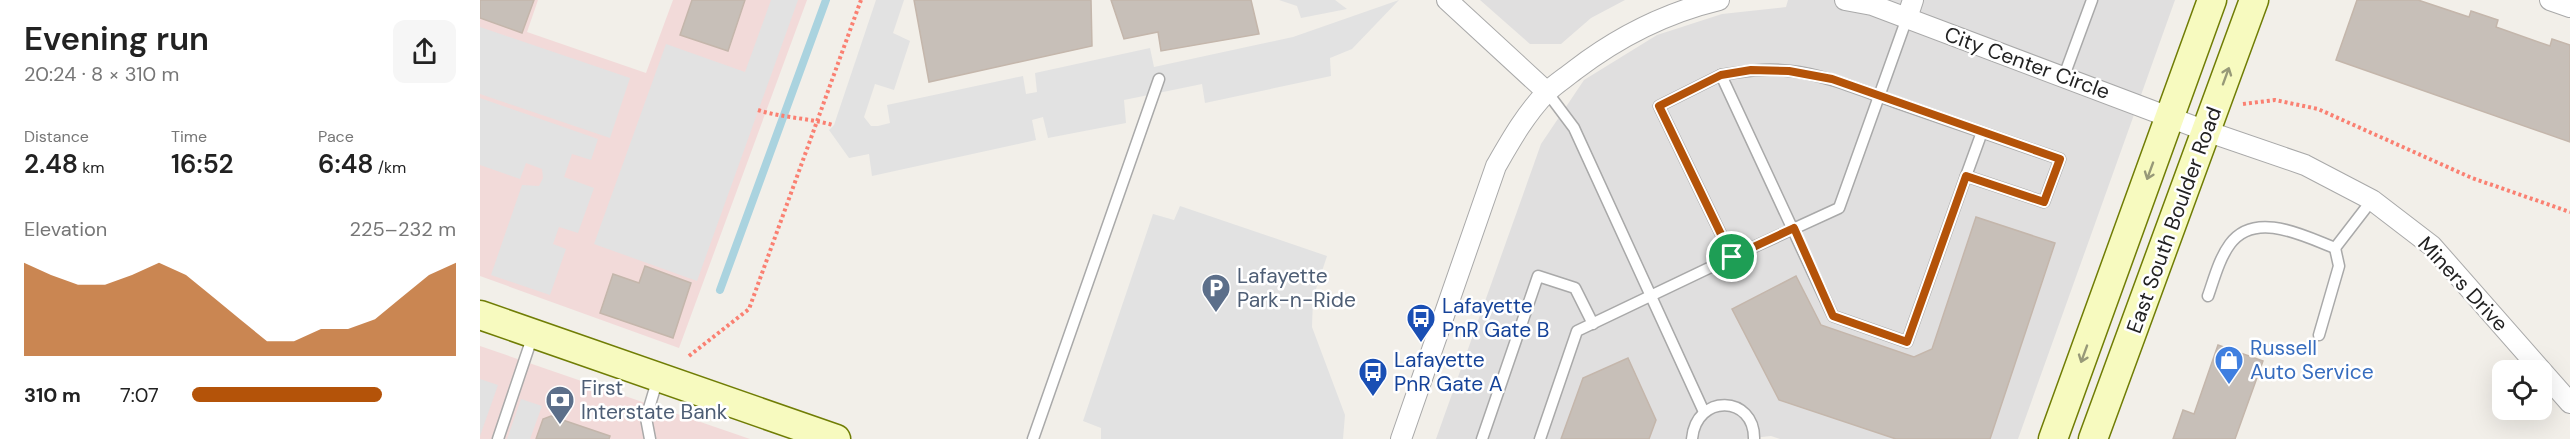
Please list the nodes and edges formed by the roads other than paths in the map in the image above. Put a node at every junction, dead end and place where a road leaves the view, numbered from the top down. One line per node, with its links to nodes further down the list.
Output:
1 (1447, 0): 13 (street)
2 (1719, 0): 13 (street)
3 (1845, 0): 9 (street, City Center Circle)
4 (2092, 0): 11 (lane)
5 (2212, 0): 15 (main road, East South Boulder Road)
6 (2254, 0): 17 (main road, East South Boulder Road, one-way to 6)
7 (2550, 0): 8 (street)
8 (2570, 7)
9 (1910, 9): 11 (street, City Center Circle); 14 (lane)
10 (1721, 75): 14 (lane); 20 (lane); 22 (lane)
11 (2064, 76): 15 (street, City Center Circle)
12 (1159, 79): 35 (lane)
13 (1547, 92): 23 (lane); 36 (street)
14 (1879, 96): 16 (lane); 20 (lane)
15 (2170, 116): 17 (street, City Center Circle); 41 (main road, East South Boulder Road, one-way to 41)
16 (1982, 132): 18 (lane); 18 (lane)
17 (2214, 134): 19 (street, Miners Drive); 42 (main road, East South Boulder Road)
18 (1966, 176): 20 (lane)
19 (2372, 200): 21 (lane); 30 (street, Miners Drive)
20 (1794, 228): 22 (lane)
21 (2335, 248): 24 (lane); 28 (lane)
22 (1732, 257): 23 (lane)
23 (1652, 295): 26 (lane); 31 (lane)
24 (2208, 296)
25 (480, 315): 27 (main road)
26 (1593, 324): 37 (lane); 38 (lane)
27 (533, 334): 29 (main road); 32 (lane)
28 (2319, 335)
29 (658, 378): 33 (lane); 34 (main road)
30 (2570, 403)
31 (1704, 412): 39 (lane); 40 (lane)
32 (498, 439)
33 (650, 439)
34 (836, 439)
35 (1033, 439)
36 (1401, 439)
37 (1482, 439)
38 (1540, 439)
39 (1692, 439)
40 (1754, 439)
41 (2053, 439)
42 (2093, 439)

